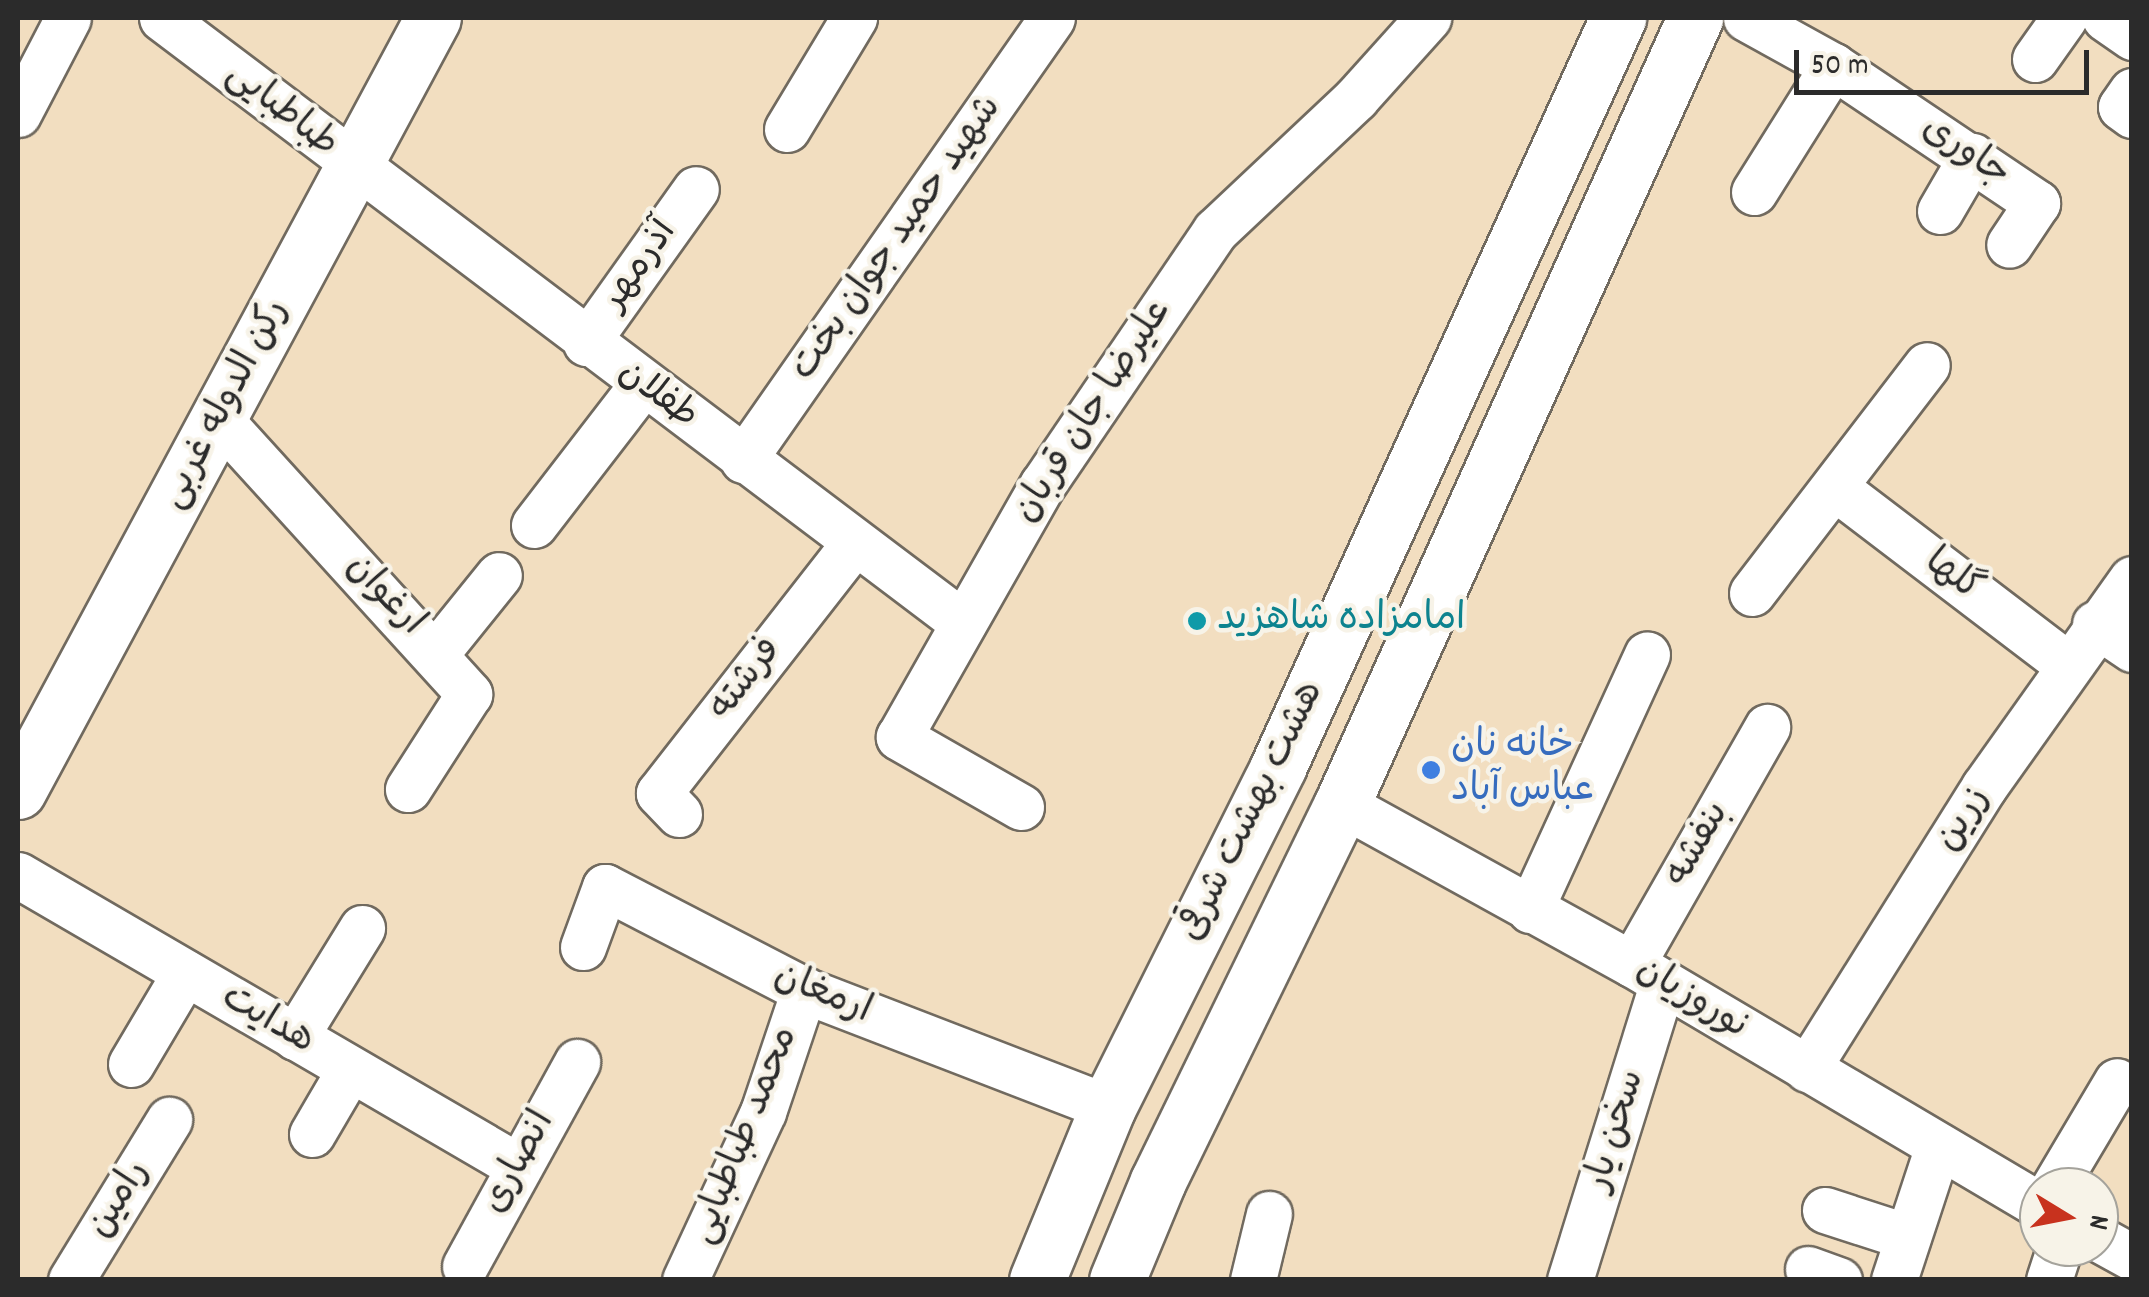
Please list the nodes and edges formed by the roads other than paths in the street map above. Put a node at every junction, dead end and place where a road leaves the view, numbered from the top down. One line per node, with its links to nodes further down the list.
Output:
1 (68, 18): 16 (street)
2 (162, 18): 20 (street, طباطبایی)
3 (433, 18): 20 (main road, رکن الدوله غربی)
4 (854, 18): 18 (street)
5 (1052, 18): 29 (street, شهید حمید جوان بخت)
6 (1428, 18): 36 (street, علیرضا جان قربان)
7 (1618, 18): 61 (main road, هشت بهشت شرقی)
8 (1695, 18): 45 (main road, هشت بهشت شرقی)
9 (1746, 18): 14 (street, جاوری)
10 (2064, 18): 13 (street)
11 (2105, 18): 12 (street)
12 (2132, 37)
13 (2035, 59)
14 (1833, 66): 19 (street, جاوری); 22 (street)
15 (2132, 91): 17 (street)
16 (18, 114)
17 (2132, 114)
18 (787, 129)
19 (1972, 156): 23 (street); 24 (street, جاوری)
20 (353, 168): 25 (street, طفلان); 28 (main road, رکن الدوله غربی)
21 (696, 189): 25 (street, آذرمهر)
22 (1754, 192)
23 (1940, 211)
24 (2009, 245)
25 (586, 343): 27 (street, طفلان)
26 (1927, 365): 30 (street)
27 (642, 385): 29 (street, طفلان); 31 (street)
28 (219, 418): 39 (street, ارغوان); 44 (main road, رکن الدوله غربی)
29 (742, 460): 32 (street, طفلان)
30 (1837, 489): 35 (street); 41 (street, گلها)
31 (534, 526)
32 (854, 543): 36 (street, طفلان); 47 (street, فرشته)
33 (499, 575): 39 (street)
34 (2132, 579): 37 (street, زرین)
35 (1752, 593)
36 (964, 623): 46 (street, علیرضا جان قربان)
37 (2095, 624): 38 (street); 41 (street, زرین)
38 (2132, 649)
39 (436, 653): 43 (street, ارغوان)
40 (1648, 655): 49 (street)
41 (2068, 665): 59 (street, زرین)
42 (1766, 727): 53 (street, بنفشه)
43 (408, 789)
44 (18, 791)
45 (1342, 804): 49 (street, نوروزیان); 75 (main road, هشت بهشت شرقی)
46 (1021, 807)
47 (680, 814)
48 (18, 875): 52 (street, هدایت)
49 (1530, 910): 53 (street, نوروزیان)
50 (362, 928): 55 (street)
51 (584, 948): 54 (street, ارمغان)
52 (185, 973): 55 (street, هدایت); 57 (street)
53 (1648, 973): 59 (street, نوروزیان); 77 (street, سخن یار)
54 (804, 990): 61 (street, ارمغان); 73 (street, محمد طباطبایی)
55 (295, 1037): 58 (street, هدایت)
56 (576, 1062): 65 (street, انصاری)
57 (132, 1064)
58 (350, 1069): 63 (street); 65 (street, هدایت)
59 (1807, 1069): 64 (street, نوروزیان)
60 (2118, 1081): 66 (street)
61 (1108, 1108): 74 (main road, هشت بهشت شرقی)
62 (169, 1120): 72 (street, رامین)
63 (312, 1134)
64 (1938, 1146): 67 (street, نوروزیان); 70 (street)
65 (516, 1165): 71 (street, انصاری)
66 (2066, 1167)
67 (2019, 1193)
68 (1825, 1210): 70 (street)
69 (1268, 1214): 76 (street)
70 (1908, 1237): 78 (street)
71 (465, 1266)
72 (70, 1280)
73 (684, 1280)
74 (1037, 1280)
75 (1117, 1280)
76 (1252, 1280)
77 (1570, 1280)
78 (1894, 1280)

